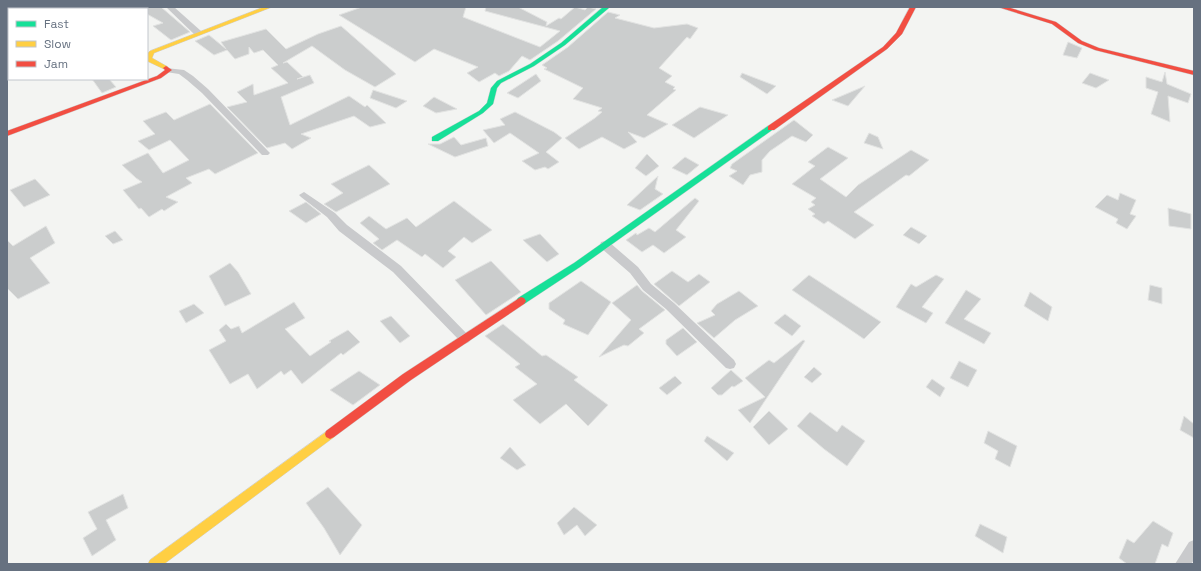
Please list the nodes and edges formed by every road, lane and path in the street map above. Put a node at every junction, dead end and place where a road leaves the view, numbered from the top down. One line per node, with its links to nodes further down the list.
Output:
1 (170, 7): 6 (street)
2 (269, 7): 6 (street)
3 (607, 7): 10 (street)
4 (913, 7): 13 (street)
5 (1001, 7): 8 (street)
6 (198, 33): 7 (street)
7 (169, 70): 9 (street); 11 (street)
8 (1194, 73)
9 (7, 134)
10 (435, 139)
11 (265, 153)
12 (304, 195): 14 (street)
13 (605, 245): 14 (street); 15 (street)
14 (465, 338): 17 (street)
15 (730, 364)
16 (1194, 547): 18 (street)
17 (154, 564)
18 (1182, 564)

